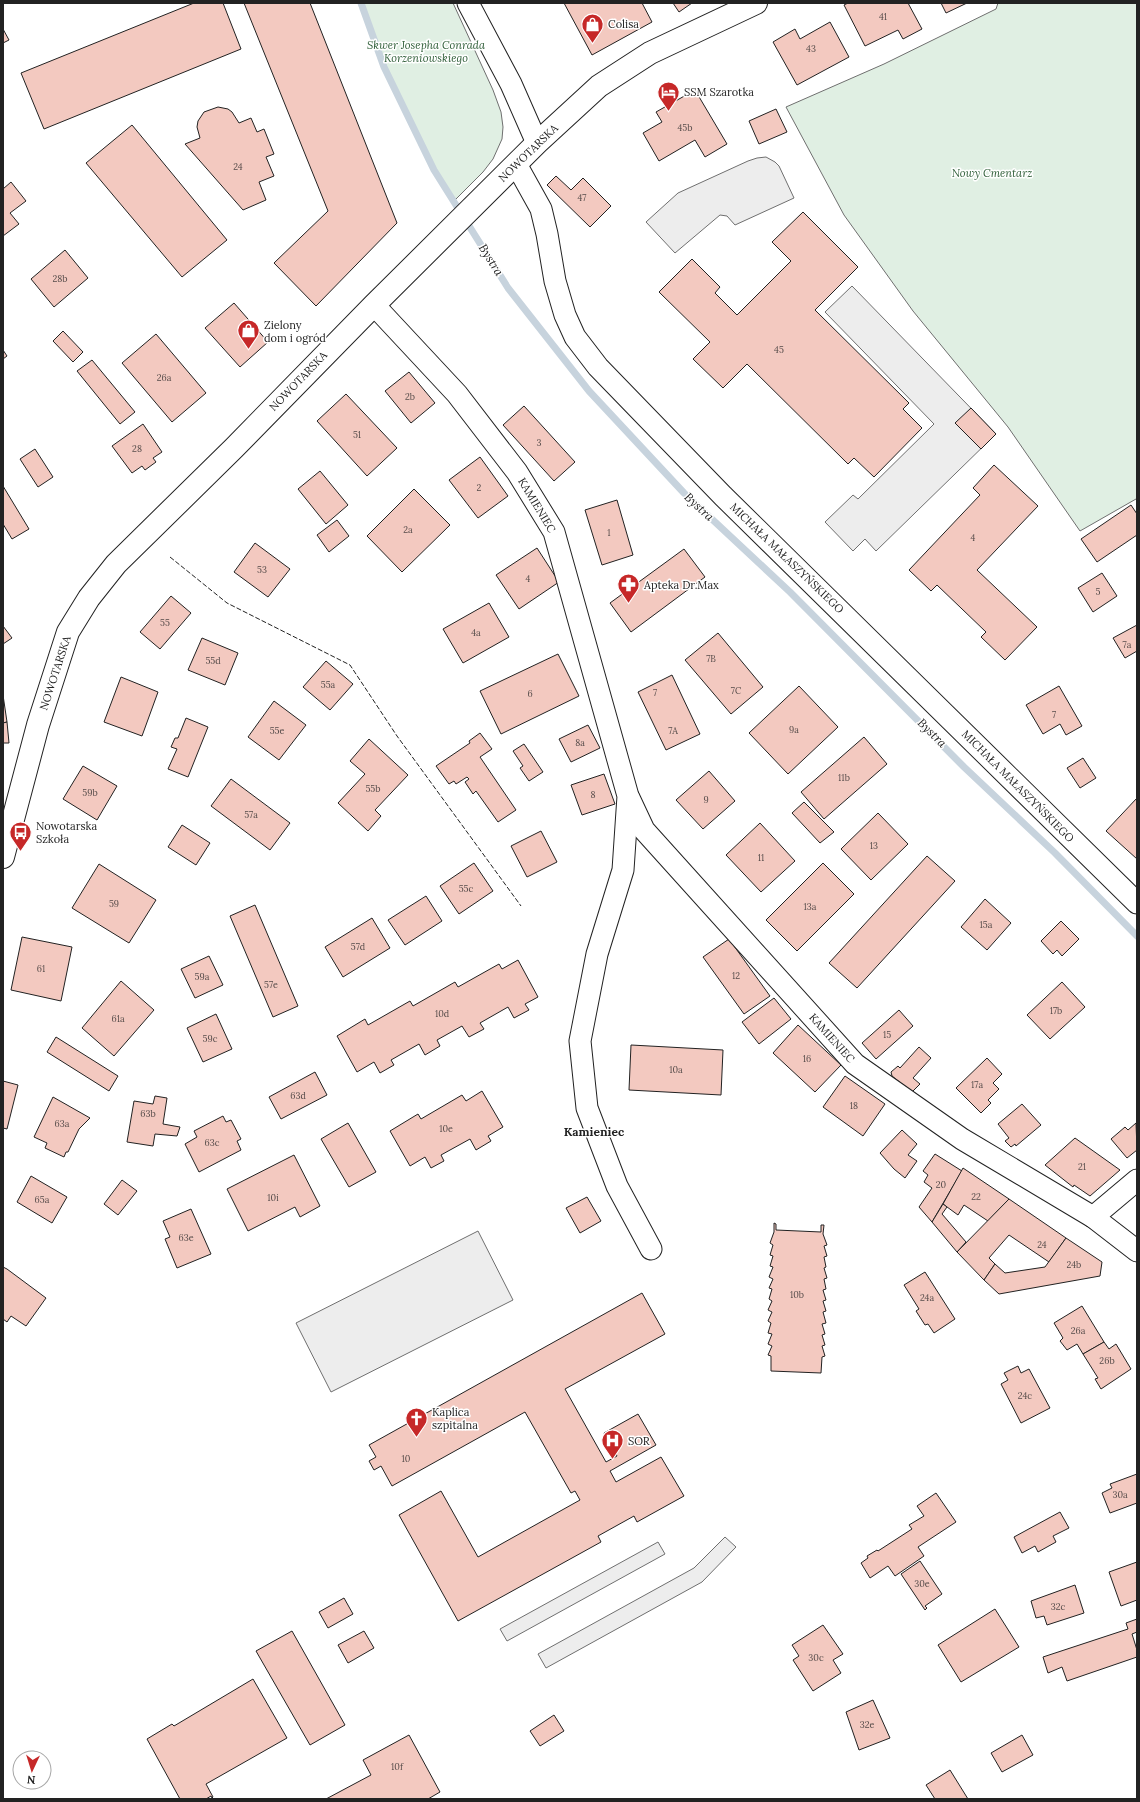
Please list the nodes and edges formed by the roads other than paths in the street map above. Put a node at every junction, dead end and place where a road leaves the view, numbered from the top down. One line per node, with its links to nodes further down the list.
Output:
1 (468, 3): 3 (street)
2 (756, 3): 3 (main road, NOWOTARSKA)
3 (537, 143): 4 (main road, NOWOTARSKA)
4 (516, 164): 5 (main road, NOWOTARSKA); 8 (street, MICHAŁA MAŁASZYŃSKIEGO)
5 (374, 305): 6 (street, KAMIENIEC); 7 (main road, NOWOTARSKA)
6 (628, 796): 10 (street, KAMIENIEC); 11 (street, KAMIENIEC)
7 (3, 857)
8 (1137, 903)
9 (1137, 1180): 10 (street)
10 (1093, 1217): 12 (street, KAMIENIEC)
11 (651, 1249)
12 (1137, 1251)

